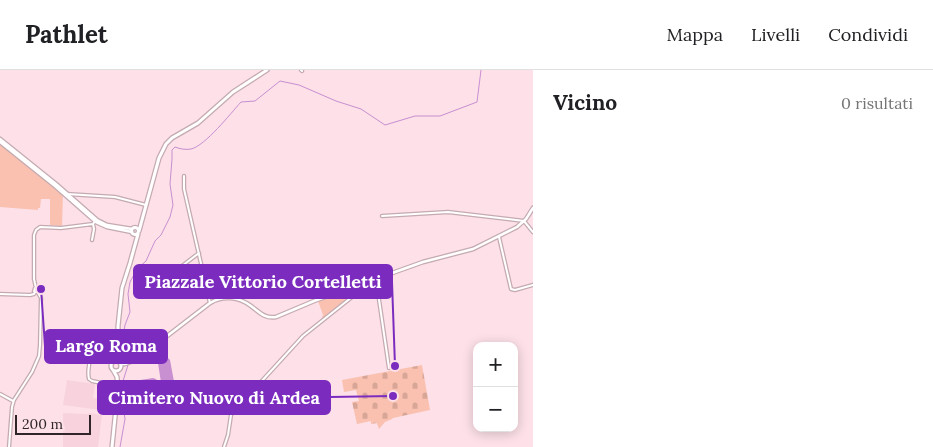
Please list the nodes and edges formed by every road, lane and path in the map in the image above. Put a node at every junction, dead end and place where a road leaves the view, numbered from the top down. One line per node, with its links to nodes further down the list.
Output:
1 (267, 70): 5 (main road)
2 (0, 141): 4 (street)
3 (184, 176): 14 (street)
4 (67, 194): 5 (street); 9 (street); 10 (street)
5 (146, 205): 10 (main road)
6 (533, 208): 8 (street)
7 (382, 216): 8 (street)
8 (524, 221): 11 (street); 12 (street)
9 (94, 222): 10 (street); 13 (street); 19 (street)
10 (135, 231): 22 (main road)
11 (533, 232)
12 (499, 237): 16 (street); 17 (street)
13 (92, 240)
14 (199, 253): 15 (street); 21 (street)
15 (182, 266)
16 (376, 279): 18 (street); 25 (street)
17 (533, 286)
18 (353, 287): 21 (street); 34 (street)
19 (36, 290): 20 (street); 31 (street)
20 (0, 294)
21 (210, 303): 24 (street)
22 (118, 348): 23 (main road); 24 (main road); 29 (street)
23 (116, 361): 24 (main road); 26 (main road)
24 (122, 364): 27 (main road)
25 (389, 368)
26 (113, 370): 27 (main road); 28 (main road)
27 (120, 370): 28 (main road)
28 (118, 384): 33 (main road)
29 (111, 385)
30 (0, 394): 31 (street)
31 (14, 402): 32 (street)
32 (9, 447)
33 (112, 447)
34 (224, 447)

